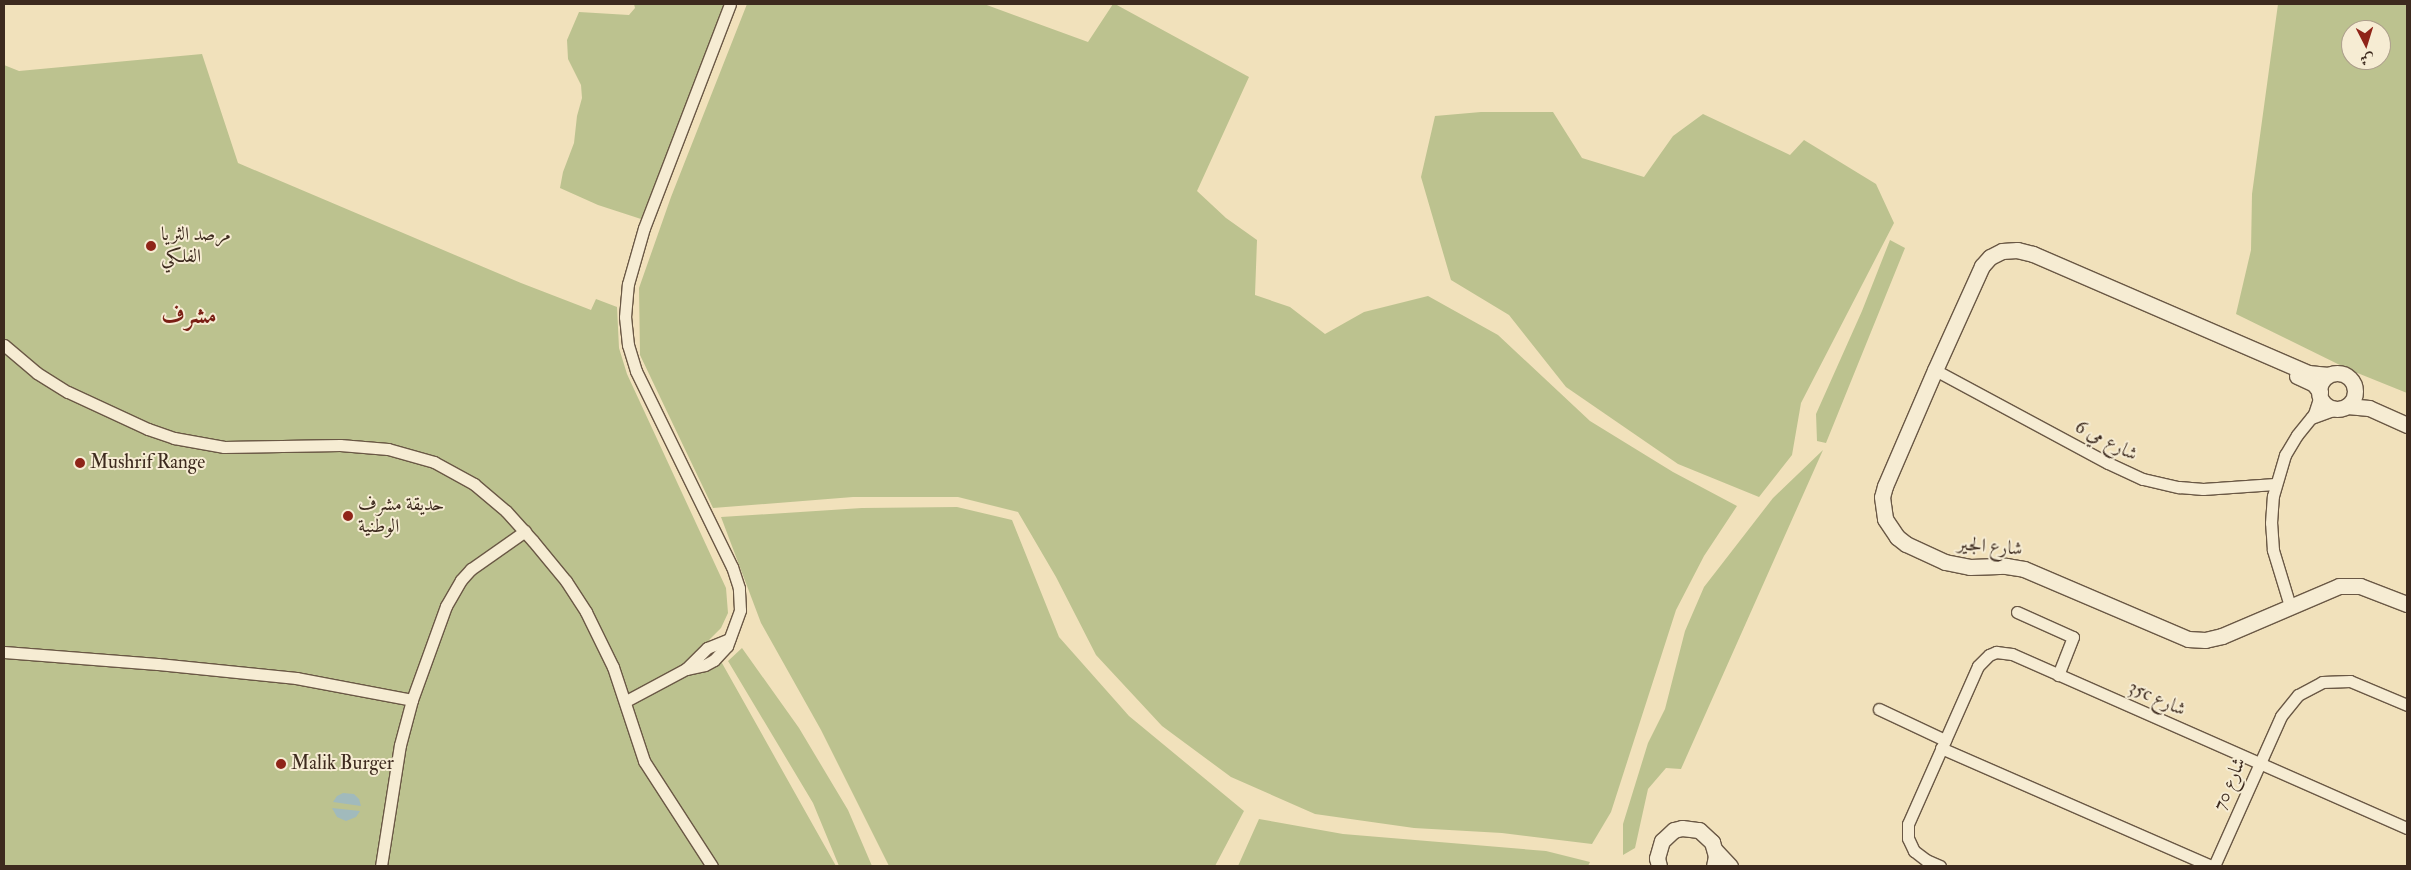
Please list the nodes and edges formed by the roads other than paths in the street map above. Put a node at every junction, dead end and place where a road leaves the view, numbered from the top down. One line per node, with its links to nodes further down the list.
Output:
1 (730, 4): 20 (street)
2 (1977, 275): 4 (street, شارع الجير); 5 (street, شارع الجير); 7 (street)
3 (4, 345): 13 (street)
4 (1935, 370): 12 (street, شارع مي 6); 15 (street, شارع الجير)
5 (2328, 375): 6 (street); 7 (street)
6 (2355, 387): 8 (street); 9 (street)
7 (2320, 393): 8 (street); 10 (street)
8 (2342, 407): 10 (street); 11 (street)
9 (2407, 417)
10 (2311, 418): 12 (street)
11 (2407, 425)
12 (2275, 484): 15 (street)
13 (525, 531): 19 (street); 20 (street)
14 (2407, 604): 15 (street, شارع الجير)
15 (2290, 606)
16 (2018, 612): 18 (street)
17 (4, 652): 19 (street)
18 (2058, 675): 23 (street, 35c شارع); 24 (street, 35c شارع)
19 (412, 700): 28 (street)
20 (626, 701): 29 (street)
21 (2407, 705): 24 (street, شارع 70)
22 (1878, 709): 23 (street)
23 (1943, 744): 32 (street, 35c شارع); 33 (street)
24 (2258, 762): 25 (street, 35c شارع); 33 (street, شارع 70)
25 (2407, 828)
26 (1715, 850): 27 (street); 30 (street); 31 (street)
27 (1657, 863)
28 (381, 866)
29 (712, 866)
30 (1714, 866)
31 (1730, 866)
32 (1940, 866)
33 (2212, 866)

